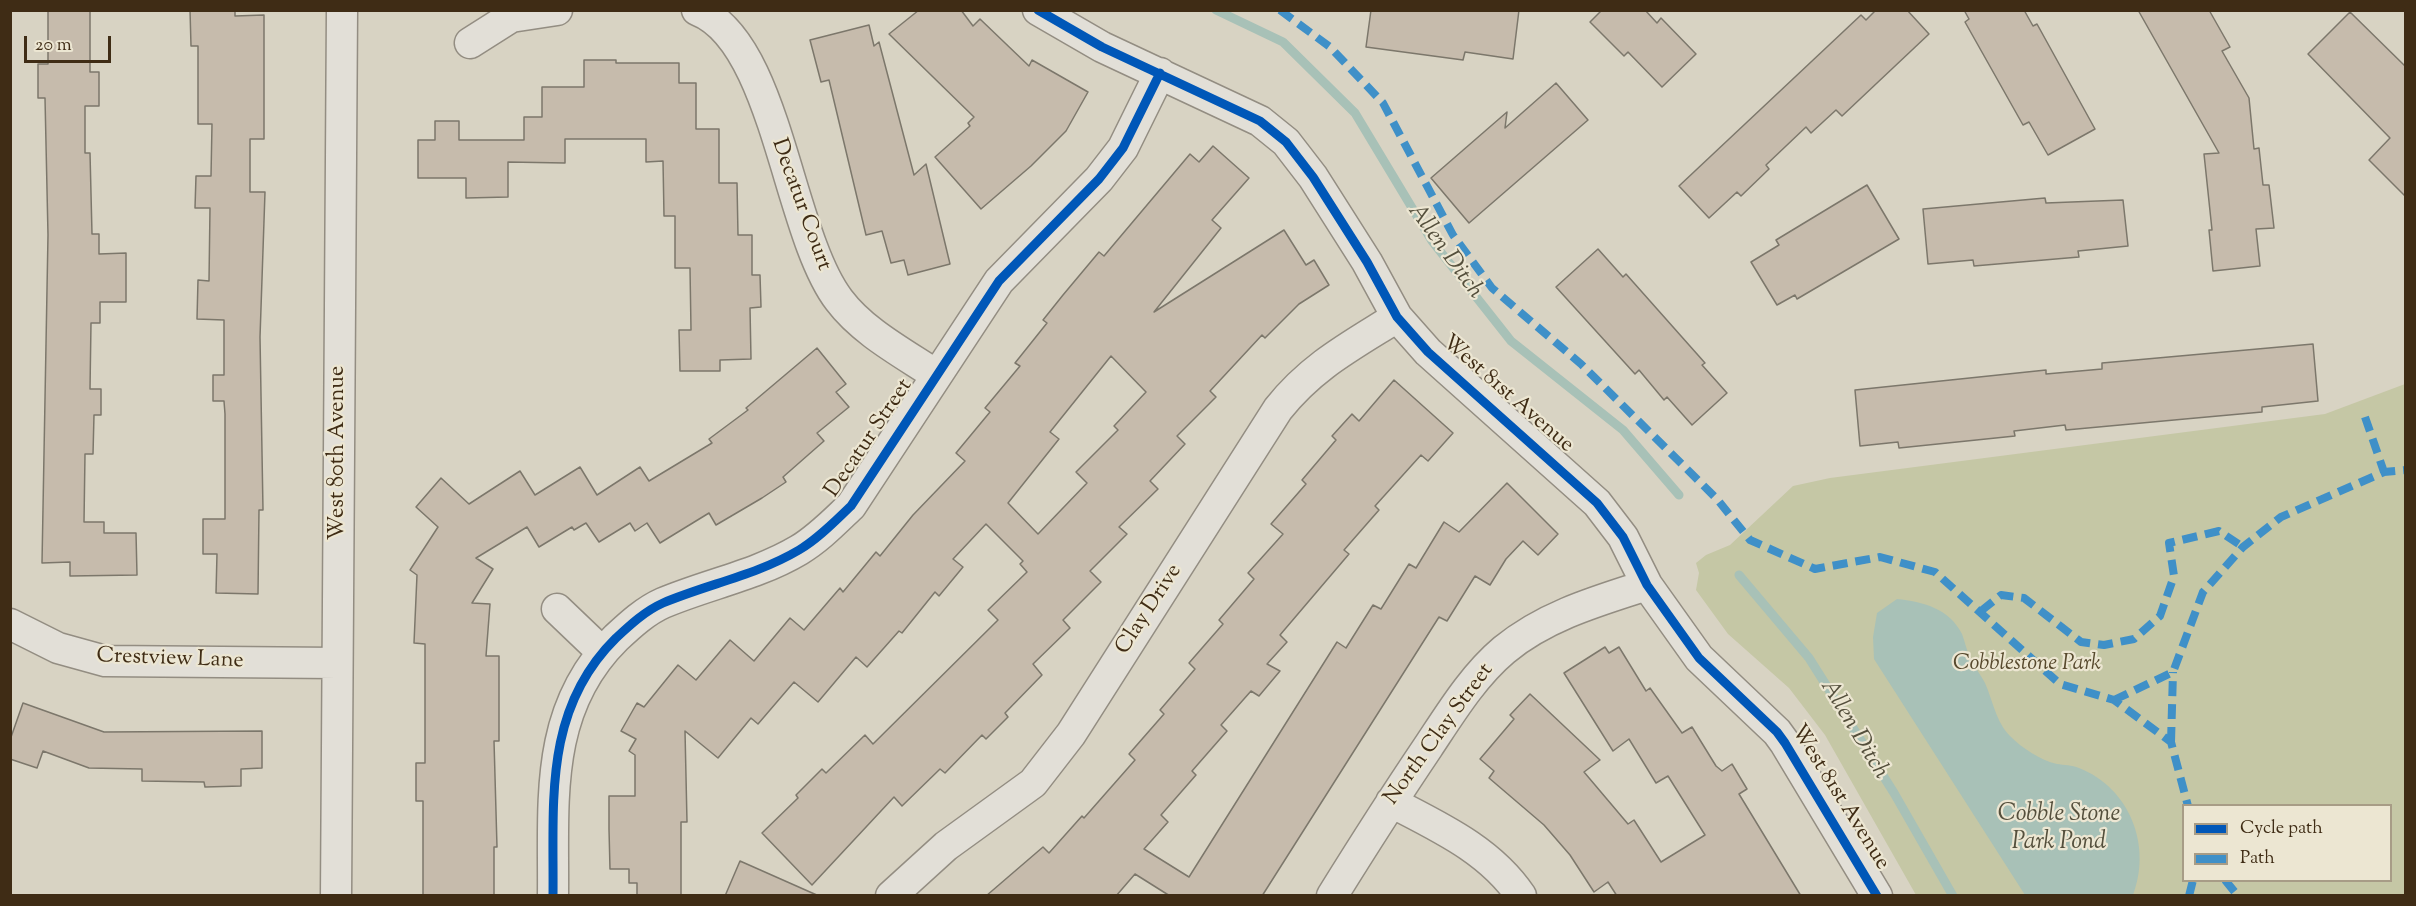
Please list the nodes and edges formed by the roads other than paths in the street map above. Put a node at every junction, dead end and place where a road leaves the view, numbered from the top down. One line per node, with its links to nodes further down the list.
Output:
1 (342, 10): 13 (street, West 80th Avenue)
2 (557, 10): 5 (street)
3 (696, 10): 8 (street, Decatur Court)
4 (1038, 10): 6 (street, West 81st Avenue)
5 (470, 43)
6 (1160, 73): 7 (street, West 81st Avenue); 8 (street, Decatur Street)
7 (1397, 318): 9 (street, West 81st Avenue); 17 (street, Clay Drive)
8 (936, 375): 12 (street, Decatur Street)
9 (1647, 585): 14 (street, North Clay Street); 20 (street, West 81st Avenue)
10 (557, 609): 12 (street)
11 (10, 624): 13 (street, Crestview Lane)
12 (602, 652): 16 (street, Decatur Street)
13 (337, 663): 15 (street, West 80th Avenue)
14 (1391, 802): 18 (street, North Clay Street); 19 (street)
15 (336, 896)
16 (553, 896)
17 (891, 896)
18 (1332, 896)
19 (1521, 896)
20 (1877, 896)

